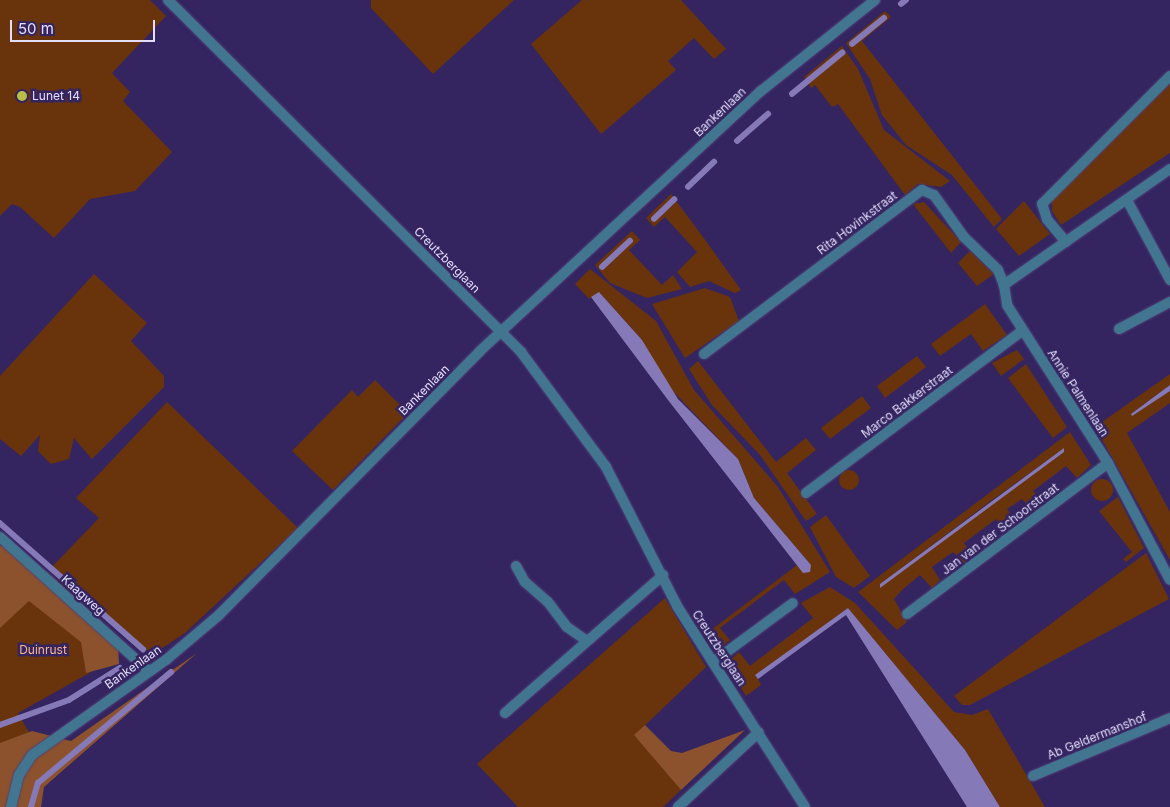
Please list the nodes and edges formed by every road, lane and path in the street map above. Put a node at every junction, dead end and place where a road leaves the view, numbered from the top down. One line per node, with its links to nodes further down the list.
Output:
1 (168, 0): 11 (street, Creutzberglaan)
2 (874, 0): 11 (street, Bankenlaan)
3 (1170, 76): 6 (street)
4 (1170, 169): 5 (street)
5 (1127, 200): 6 (street); 7 (street)
6 (1066, 242): 8 (street)
7 (1170, 280)
8 (1004, 285): 12 (street, Annie Palmenlaan); 13 (street, Rita Hovinkstraat)
9 (1170, 302): 10 (street)
10 (1119, 329)
11 (501, 331): 18 (street, Creutzberglaan); 24 (street, Bankenlaan)
12 (1022, 331): 14 (street, Annie Palmenlaan); 15 (street, Marco Bakkerstraat)
13 (704, 354)
14 (1108, 463): 19 (street, Annie Palmenlaan); 21 (street, Jan van der Schoorstraat)
15 (806, 493)
16 (0, 536): 24 (street, Kaagweg)
17 (516, 566): 22 (street)
18 (663, 575): 22 (street); 23 (street, Creutzberglaan)
19 (1170, 580)
20 (793, 603): 23 (street)
21 (907, 614)
22 (587, 641): 25 (street)
23 (713, 662): 27 (street, Creutzberglaan)
24 (149, 671): 29 (street, Bankenlaan)
25 (506, 713)
26 (1170, 718): 28 (street, Ab Geldermanshof)
27 (759, 732): 30 (street); 31 (street, Creutzberglaan)
28 (1034, 776)
29 (11, 807)
30 (678, 807)
31 (805, 807)

